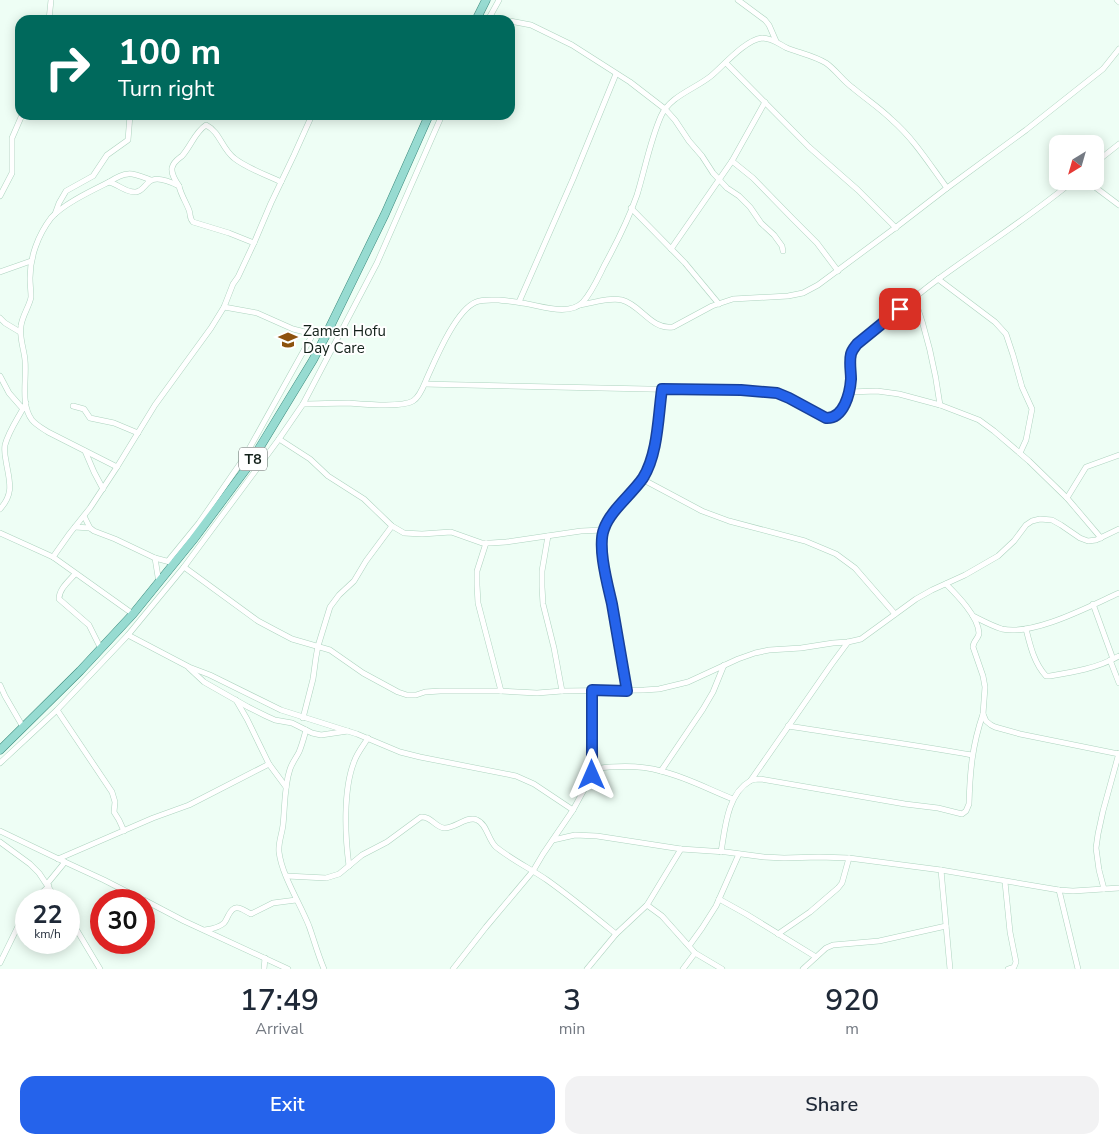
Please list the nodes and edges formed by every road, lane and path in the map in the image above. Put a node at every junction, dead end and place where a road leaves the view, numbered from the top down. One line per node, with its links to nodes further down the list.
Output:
1 (51, 0): 5 (street)
2 (486, 0): 6 (main road)
3 (499, 0): 7 (street)
4 (738, 0): 9 (street)
5 (50, 15)
6 (478, 15)
7 (491, 15)
8 (515, 22): 12 (street)
9 (776, 41): 11 (street); 28 (street)
10 (1119, 49): 28 (street)
11 (726, 63): 13 (street); 14 (street)
12 (616, 74): 14 (street); 44 (street)
13 (765, 102): 22 (street); 35 (street)
14 (665, 109): 24 (street); 33 (street)
15 (20, 120): 31 (street)
16 (130, 120): 34 (street)
17 (310, 120): 26 (street)
18 (426, 120): 51 (main road, T8)
19 (440, 120): 57 (street)
20 (1119, 144): 21 (street)
21 (1104, 156)
22 (732, 161): 24 (street); 40 (street)
23 (151, 180): 25 (street); 25 (street); 27 (street)
24 (719, 180): 37 (street); 38 (street)
25 (110, 182): 34 (street)
26 (281, 182): 27 (street); 36 (street)
27 (179, 186): 36 (street)
28 (947, 188): 35 (street)
29 (1061, 190): 42 (street)
30 (1099, 190): 32 (street)
31 (0, 196)
32 (1119, 205)
33 (631, 208): 37 (street); 46 (street)
34 (54, 215): 39 (street)
35 (896, 228): 40 (street)
36 (254, 243): 47 (street)
37 (671, 249): 45 (street)
38 (783, 251)
39 (31, 261): 41 (street); 49 (street)
40 (838, 271): 45 (street)
41 (0, 272)
42 (938, 279): 43 (street); 64 (street)
43 (914, 297): 55 (street); 58 (street)
44 (519, 302): 46 (street); 53 (street)
45 (719, 304): 46 (street)
46 (579, 305)
47 (224, 307): 50 (street); 61 (street)
48 (0, 318): 49 (street)
49 (20, 332): 56 (street)
50 (313, 334): 51 (street); 83 (street)
51 (325, 337): 83 (main road, T8)
52 (0, 376): 60 (street)
53 (425, 384): 54 (street); 57 (street)
54 (662, 389): 55 (street); 67 (street)
55 (849, 392): 58 (street)
56 (26, 403): 60 (street); 63 (street)
57 (303, 404): 62 (street)
58 (940, 405): 64 (street)
59 (74, 406): 61 (street)
60 (23, 409): 70 (street)
61 (138, 433): 66 (street)
62 (279, 439): 72 (street); 84 (street)
63 (84, 450): 66 (street); 68 (street)
64 (1020, 453): 69 (street)
65 (1119, 455): 69 (street)
66 (117, 467): 68 (street)
67 (642, 479): 76 (street); 91 (street)
68 (103, 489): 71 (street)
69 (1066, 498): 79 (street)
70 (0, 509)
71 (84, 516): 73 (street); 74 (street)
72 (392, 526): 80 (street); 96 (street)
73 (75, 527): 74 (street); 81 (street)
74 (90, 528): 82 (street)
75 (1119, 528): 79 (street)
76 (603, 530): 78 (street); 107 (street)
77 (0, 533): 81 (street)
78 (548, 536): 80 (street); 106 (street)
79 (1101, 538): 87 (street)
80 (486, 543): 105 (street)
81 (53, 557): 85 (street)
82 (156, 558): 83 (street); 86 (street)
83 (172, 562): 86 (main road, T8)
84 (184, 567): 94 (street); 96 (street)
85 (75, 574): 90 (street); 97 (street)
86 (159, 583): 90 (main road, T8)
87 (946, 584): 91 (street); 92 (street)
88 (1119, 593): 89 (street)
89 (1093, 604): 93 (street); 99 (street)
90 (133, 614): 97 (main road, T8)
91 (896, 614): 95 (street)
92 (973, 616): 93 (street); 110 (street)
93 (1026, 629): 99 (street)
94 (128, 635): 101 (street); 109 (street)
95 (848, 642): 100 (street); 112 (street)
96 (318, 646): 105 (street); 111 (street)
97 (101, 649): 113 (main road, T8)
98 (1119, 656): 99 (street)
99 (1112, 660): 102 (street)
100 (724, 665): 107 (street); 123 (street)
101 (189, 667): 108 (street); 111 (street)
102 (1119, 683)
103 (0, 685): 113 (street)
104 (592, 690): 106 (street); 107 (street); 122 (street)
105 (501, 691): 106 (street)
106 (562, 691)
107 (627, 691)
108 (236, 700): 114 (street); 121 (street)
109 (57, 710): 120 (street); 129 (street)
110 (983, 714): 118 (street); 119 (street)
111 (303, 718): 115 (street)
112 (788, 726): 119 (street); 124 (street)
113 (23, 727): 117 (main road, T8)
114 (306, 730): 115 (street); 125 (street)
115 (348, 731): 116 (street)
116 (368, 738): 127 (street); 138 (street)
117 (0, 750)
118 (1119, 754): 148 (street)
119 (972, 755): 124 (street)
120 (0, 763)
121 (268, 764): 125 (street); 129 (street)
122 (592, 769): 123 (street); 127 (street)
123 (661, 771): 126 (street)
124 (751, 780): 126 (street)
125 (286, 787): 141 (street)
126 (733, 799): 133 (street)
127 (573, 810): 130 (street)
128 (0, 831): 136 (street)
129 (124, 832): 136 (street)
130 (553, 840): 132 (street); 140 (street)
131 (0, 842): 143 (street)
132 (680, 849): 133 (street); 152 (street)
133 (721, 852): 134 (street)
134 (739, 854): 135 (street); 150 (street)
135 (849, 858): 139 (street); 158 (street)
136 (58, 859): 137 (street)
137 (65, 862): 143 (street); 147 (street)
138 (349, 866): 140 (street); 141 (street)
139 (940, 870): 142 (street); 154 (street)
140 (533, 871): 157 (street); 171 (street)
141 (287, 876): 151 (street)
142 (1005, 882): 149 (street); 177 (street)
143 (48, 885): 145 (street); 146 (street)
144 (1119, 888): 148 (street)
145 (44, 889)
146 (50, 889)
147 (122, 889)
148 (1104, 889): 149 (street)
149 (1059, 890): 178 (street)
150 (719, 899): 158 (street); 160 (street)
151 (296, 900): 155 (street); 170 (street)
152 (647, 904): 157 (street); 160 (street)
153 (155, 906): 155 (street)
154 (946, 926): 164 (street); 176 (street)
155 (204, 930): 165 (street)
156 (15, 933): 161 (street)
157 (616, 934): 172 (street)
158 (778, 934): 164 (street)
159 (80, 935): 167 (street)
160 (689, 946): 163 (street)
161 (8, 948): 162 (street); 166 (street)
162 (0, 949)
163 (695, 953): 173 (street); 174 (street)
164 (816, 957): 175 (street)
165 (265, 958): 168 (street); 169 (street)
166 (0, 963)
167 (100, 969)
168 (264, 969)
169 (288, 969)
170 (324, 969)
171 (453, 969)
172 (587, 969)
173 (683, 969)
174 (722, 969)
175 (803, 969)
176 (950, 969)
177 (1008, 969)
178 (1078, 969)

